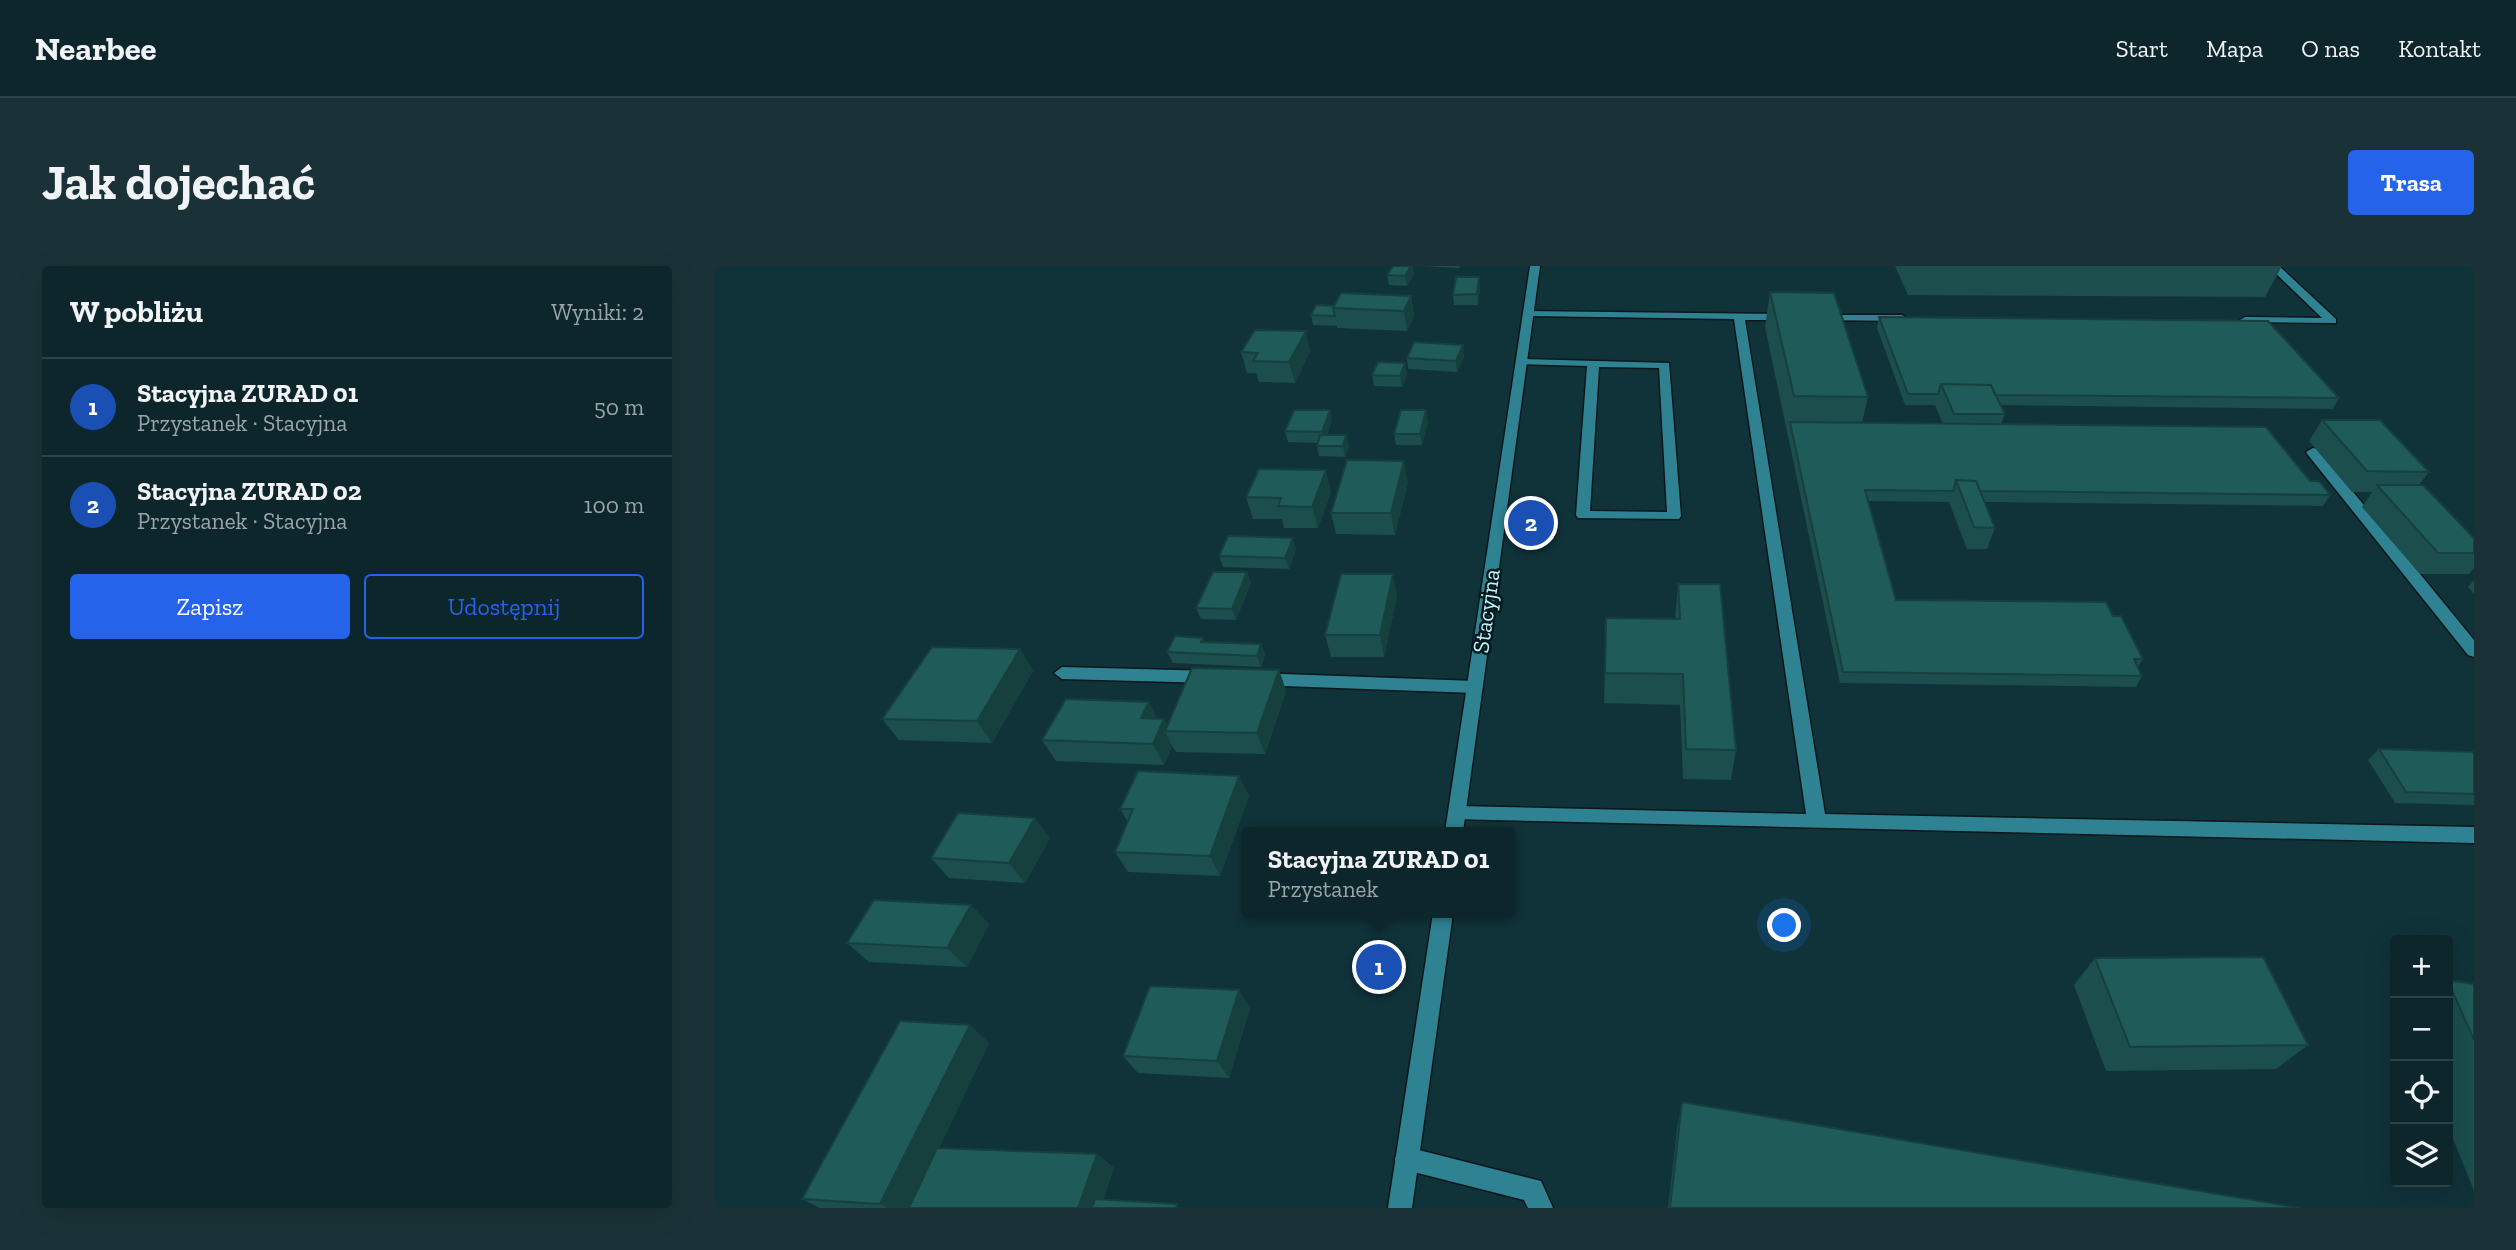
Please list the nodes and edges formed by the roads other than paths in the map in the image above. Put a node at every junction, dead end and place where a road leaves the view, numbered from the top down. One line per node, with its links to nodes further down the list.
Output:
1 (1535, 266): 3 (street, Stacyjna)
2 (2273, 266): 6 (street)
3 (1528, 313): 4 (street); 7 (street, Stacyjna)
4 (1739, 316): 5 (street); 13 (street)
5 (1918, 318)
6 (2235, 320)
7 (1521, 362): 8 (street); 12 (street, Stacyjna)
8 (1593, 363): 8 (street)
9 (2312, 452): 10 (street)
10 (2474, 651)
11 (1062, 673): 12 (street)
12 (1475, 687): 14 (street, Stacyjna)
13 (1817, 822): 14 (street); 15 (street)
14 (1456, 823)
15 (2474, 835)
16 (1442, 918): 17 (street)
17 (1408, 1159): 18 (street); 19 (street)
18 (1401, 1208)
19 (1541, 1208)

